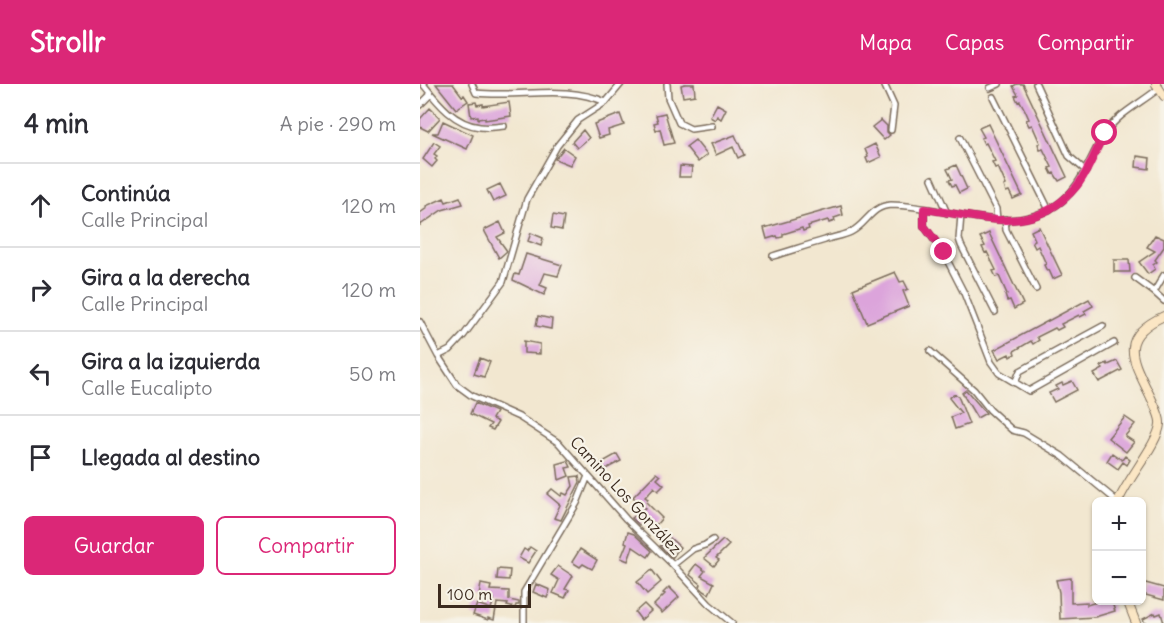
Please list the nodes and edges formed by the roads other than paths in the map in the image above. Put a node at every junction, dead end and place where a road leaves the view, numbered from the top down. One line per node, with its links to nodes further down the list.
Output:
1 (423, 84): 10 (street)
2 (472, 84): 12 (street)
3 (621, 84): 12 (street)
4 (667, 84): 15 (street)
5 (884, 84): 16 (street)
6 (999, 84): 8 (street)
7 (1036, 84): 18 (street)
8 (990, 88)
9 (1159, 90): 18 (street)
10 (431, 94): 13 (street); 14 (street)
11 (993, 97): 21 (street)
12 (606, 102): 38 (street)
13 (420, 105)
14 (504, 126)
15 (712, 126)
16 (891, 130)
17 (960, 138): 24 (street)
18 (1086, 171): 21 (street)
19 (932, 178): 22 (street)
20 (924, 209): 22 (street); 26 (street); 39 (street)
21 (1049, 210): 25 (street)
22 (947, 213): 23 (street)
23 (961, 215): 24 (street); 32 (street)
24 (997, 219): 25 (street)
25 (1005, 219): 29 (street)
26 (772, 256)
27 (1164, 275): 30 (street)
28 (1135, 278): 30 (street)
29 (1036, 289)
30 (1154, 292): 31 (street)
31 (1164, 301)
32 (996, 312)
33 (1164, 316): 42 (street)
34 (420, 322): 38 (street, Camino Los González)
35 (1103, 327): 39 (street)
36 (1114, 343): 39 (street)
37 (930, 351): 41 (street)
38 (438, 356): 40 (street, Camino Los González)
39 (1015, 382)
40 (588, 476): 44 (street, Camino Los González); 46 (street)
41 (1113, 497)
42 (1120, 497)
43 (712, 540): 44 (street)
44 (673, 565): 47 (street, Camino Los González)
45 (1129, 605): 48 (street)
46 (524, 623)
47 (732, 623)
48 (1136, 623)

